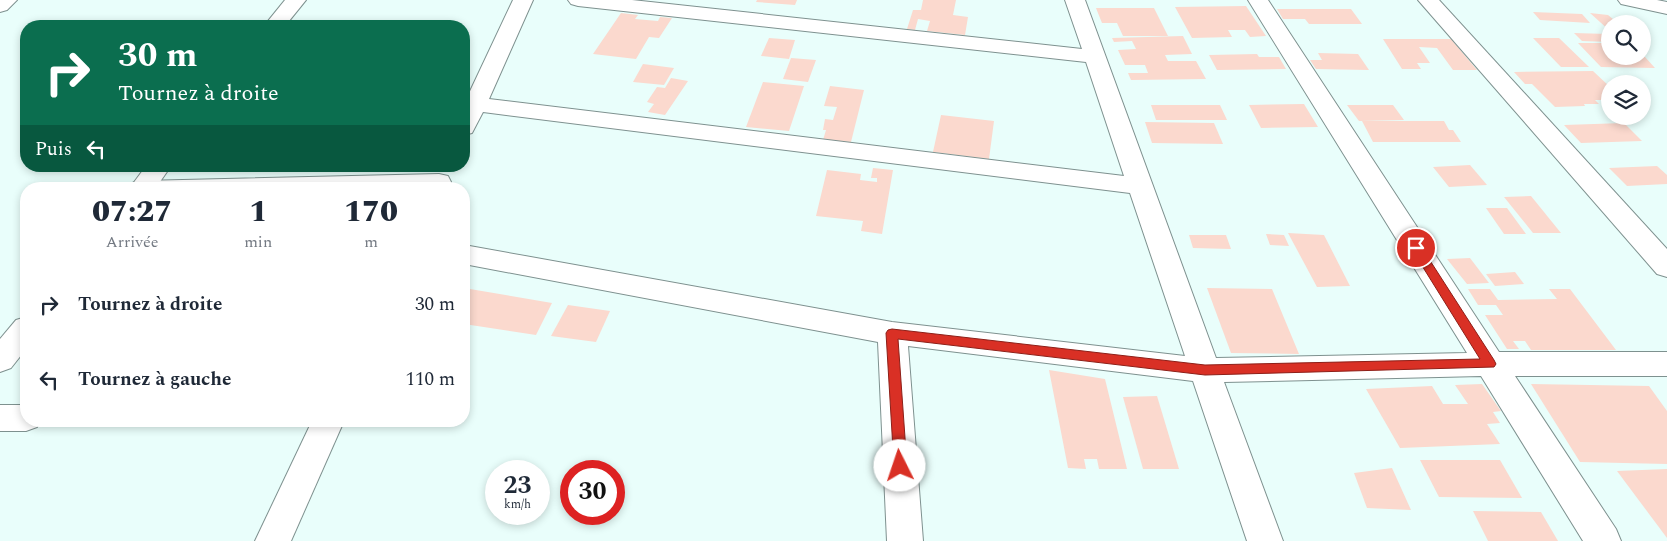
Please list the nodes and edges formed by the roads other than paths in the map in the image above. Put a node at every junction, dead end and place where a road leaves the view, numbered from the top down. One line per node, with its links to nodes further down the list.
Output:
1 (7, 0): 9 (street)
2 (296, 0): 11 (street)
3 (523, 0): 13 (street)
4 (578, 0): 12 (street)
5 (1075, 0): 12 (street)
6 (1258, 0): 25 (street)
7 (1428, 0): 21 (street)
8 (1628, 0): 10 (street)
9 (0, 6)
10 (1667, 8)
11 (279, 20)
12 (1095, 57): 19 (street)
13 (475, 104): 14 (street); 19 (street)
14 (470, 115)
15 (154, 172): 17 (street)
16 (440, 179): 18 (street)
17 (146, 182)
18 (350, 182)
19 (1140, 186): 27 (street)
20 (470, 255): 22 (street)
21 (1667, 267)
22 (892, 333): 27 (street); 32 (street)
23 (20, 335): 24 (street)
24 (0, 360)
25 (1490, 364): 26 (street); 27 (street); 34 (street)
26 (1667, 364)
27 (1205, 370): 33 (street)
28 (0, 418): 29 (street)
29 (20, 418)
30 (325, 427): 31 (street)
31 (273, 541)
32 (905, 541)
33 (1265, 541)
34 (1603, 541)

